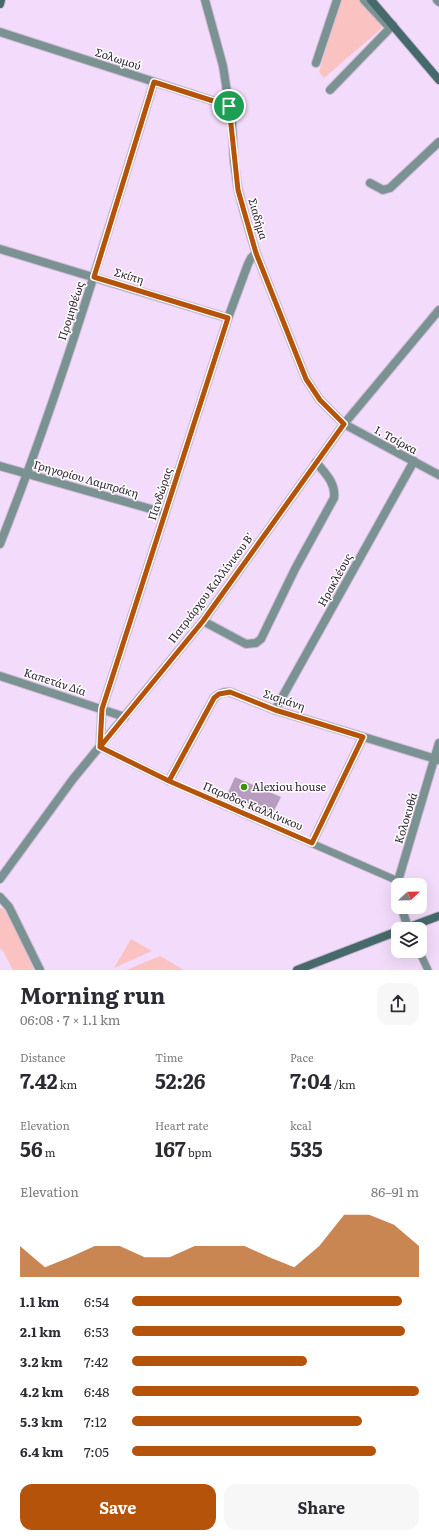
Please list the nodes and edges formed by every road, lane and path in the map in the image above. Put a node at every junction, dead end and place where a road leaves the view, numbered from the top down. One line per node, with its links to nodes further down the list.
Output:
1 (1, 0): 8 (main road)
2 (206, 0): 15 (street, Σιαδήμα)
3 (338, 0): 11 (street)
4 (364, 0): 9 (street)
5 (371, 0): 9 (main road)
6 (437, 0): 7 (street)
7 (439, 2)
8 (0, 4)
9 (392, 27): 12 (main road); 14 (street)
10 (0, 32): 13 (street, Σολωμού)
11 (316, 63)
12 (439, 80)
13 (154, 82): 15 (street, Σολωμού); 20 (street, Προμηθέως)
14 (330, 90)
15 (229, 106): 19 (street, Σιαδήμα)
16 (439, 142): 17 (street)
17 (370, 183)
18 (0, 249): 20 (street, Σκίπη)
19 (256, 253): 22 (street, Πανδώρας); 23 (street, Σιαδήμα)
20 (94, 277): 22 (street, Σκίπη); 27 (street, Προμηθέως)
21 (439, 310): 23 (street, Πατριάρχου Καλλίνικου B')
22 (228, 318): 29 (street, Πανδώρας)
23 (344, 424): 24 (street, Ι. Τσίρκα); 25 (street, Πατριάρχου Καλλίνικου B')
24 (414, 461): 28 (street, Ι. Τσίρκα); 34 (street, Ηρακλέους)
25 (316, 462): 31 (street, Πατριάρχου Καλλίνικου B'); 31 (street)
26 (0, 466): 27 (street, Γρηγορίου Λαμπράκη)
27 (28, 474): 29 (street, Γρηγορίου Λαμπράκη); 30 (street, Προμηθέως)
28 (439, 474)
29 (166, 513): 33 (street, Πανδώρας)
30 (0, 544)
31 (203, 621): 35 (street, Πατριάρχου Καλλίνικου B')
32 (0, 676): 33 (street, Καπετάν Δία)
33 (102, 709): 35 (street, Καπετάν Δία); 38 (street, Πανδώρας)
34 (275, 710): 36 (street, Σισμάνη); 40 (street, Σισμάνη)
35 (125, 717): 38 (street, Πατριάρχου Καλλίνικου B')
36 (363, 737): 39 (street, Σισμάνη); 41 (street)
37 (439, 743): 39 (street, Κολοκυθά)
38 (100, 747): 40 (lane, Παροδος Καλλίνικου); 44 (street, Πατριάρχου Καλλίνικου B')
39 (437, 759): 43 (street, Κολοκυθά)
40 (169, 781): 41 (lane, Παροδος Καλλίνικου)
41 (312, 843): 42 (lane, Παροδος Καλλίνικου)
42 (391, 878)
43 (399, 878)
44 (0, 879)
45 (0, 897): 50 (street)
46 (439, 916): 47 (main road)
47 (423, 922)
48 (391, 934): 51 (main road)
49 (422, 958): 52 (lane)
50 (40, 970)
51 (297, 970)
52 (428, 970)

